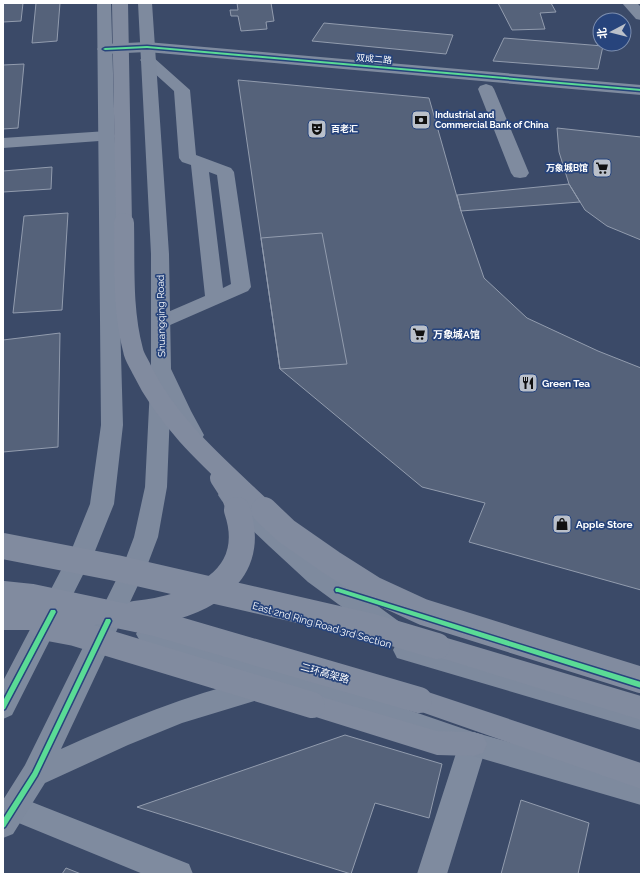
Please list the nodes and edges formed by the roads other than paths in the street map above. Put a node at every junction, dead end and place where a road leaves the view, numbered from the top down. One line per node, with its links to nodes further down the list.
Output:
1 (104, 3): 7 (main road)
2 (120, 3): 18 (highway, bridge)
3 (145, 3): 6 (main road, Shuangqing Road)
4 (629, 3): 5 (street)
5 (641, 16)
6 (147, 54): 7 (street, 双成二路); 8 (street, 双成二路); 9 (street, 双成二路); 13 (street); 16 (main road, Shuangqing Road)
7 (105, 55): 11 (main road)
8 (486, 88): 10 (street, 双成二路); 14 (street)
9 (641, 90)
10 (641, 102)
11 (107, 136): 12 (street); 21 (main road)
12 (3, 143)
13 (199, 162): 15 (street); 15 (street)
14 (520, 172)
15 (215, 299): 16 (street)
16 (161, 323): 17 (main road, Shuangqing Road)
17 (161, 367): 22 (main road, Shuangqing Road); 28 (main road)
18 (199, 447): 26 (highway, bridge); 29 (highway, bridge)
19 (3, 537): 21 (main road, East 2nd Ring Road 3rd Section)
20 (3, 546): 32 (highway, bridge)
21 (83, 551): 22 (main road, East 2nd Ring Road 3rd Section); 25 (main road)
22 (134, 566): 27 (main road, Shuangqing Road); 28 (main road, East 2nd Ring Road 3rd Section)
23 (3, 594): 36 (highway, 二环高架路, bridge)
24 (3, 604): 25 (main road)
25 (53, 612): 27 (main road); 31 (main road)
26 (3, 618): 34 (highway, bridge)
27 (108, 621): 30 (main road); 35 (main road, Shuangqing Road)
28 (431, 658): 33 (main road, East 2nd Ring Road 3rd Section)
29 (641, 680)
30 (295, 682): 34 (main road); 35 (main road)
31 (3, 708)
32 (641, 708)
33 (641, 718)
34 (473, 744): 37 (main road); 40 (street)
35 (35, 774): 38 (main road, Shuangqing Road)
36 (641, 776)
37 (641, 792)
38 (8, 817): 39 (street)
39 (178, 874)
40 (432, 874)

